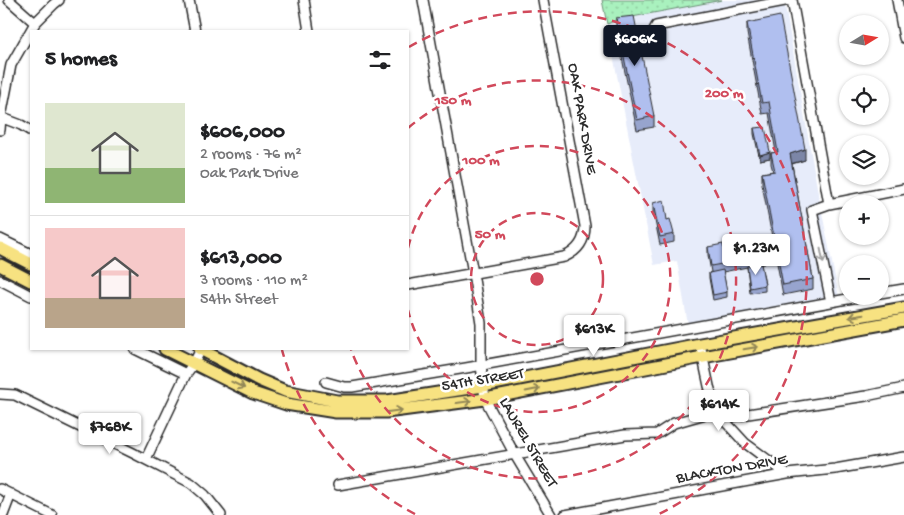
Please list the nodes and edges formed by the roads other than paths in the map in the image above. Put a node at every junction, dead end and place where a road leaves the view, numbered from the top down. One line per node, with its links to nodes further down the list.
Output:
1 (9, 0): 9 (street)
2 (59, 0): 9 (street)
3 (189, 0): 11 (street)
4 (304, 0): 12 (street)
5 (423, 0): 26 (street, LAUREL STREET)
6 (544, 0): 26 (street, OAK PARK DRIVE)
7 (791, 0): 15 (street); 20 (street)
8 (897, 0): 14 (street)
9 (35, 23): 10 (street)
10 (31, 30)
11 (195, 30)
12 (310, 30)
13 (30, 32): 16 (street)
14 (904, 38)
15 (646, 45)
16 (1, 117): 17 (street); 18 (street)
17 (0, 130)
18 (30, 130)
19 (904, 189): 20 (street)
20 (830, 204): 34 (street, one-way to 34)
21 (0, 240): 23 (street)
22 (0, 248): 24 (main road)
23 (30, 254)
24 (30, 263)
25 (0, 265): 28 (main road)
26 (473, 273): 29 (street); 44 (street, LAUREL STREET)
27 (0, 280): 32 (street)
28 (30, 280)
29 (409, 285)
30 (904, 289): 31 (street)
31 (889, 292)
32 (30, 295)
33 (839, 301): 34 (street)
34 (831, 302): 44 (street)
35 (904, 308): 37 (main road, 54TH STREET, one-way to 37)
36 (904, 320): 42 (main road, 54TH STREET, one-way to 36)
37 (700, 344): 42 (street); 47 (main road, 54TH STREET)
38 (137, 350): 45 (street)
39 (167, 350): 43 (main road, 54TH STREET)
40 (201, 350): 43 (street)
41 (203, 350): 47 (main road, 54TH STREET)
42 (703, 357): 50 (main road, 54TH STREET, one-way to 42); 51 (street)
43 (194, 364): 45 (street); 50 (main road, 54TH STREET, one-way to 50)
44 (481, 365): 46 (street); 47 (street, LAUREL STREET)
45 (186, 374): 55 (street)
46 (326, 382)
47 (483, 386): 50 (street, LAUREL STREET)
48 (904, 388): 52 (street)
49 (0, 394): 55 (street)
50 (485, 399): 53 (street, LAUREL STREET)
51 (716, 409): 52 (street); 53 (street)
52 (722, 418): 56 (street)
53 (515, 455): 57 (street); 63 (street, LAUREL STREET)
54 (904, 457): 56 (street, BLACKTON DRIVE)
55 (146, 459): 62 (street)
56 (787, 474): 64 (street, BLACKTON DRIVE)
57 (338, 485)
58 (0, 489): 59 (street)
59 (11, 494): 60 (street); 61 (street)
60 (3, 515)
61 (52, 515)
62 (220, 515)
63 (551, 515)
64 (565, 515)

